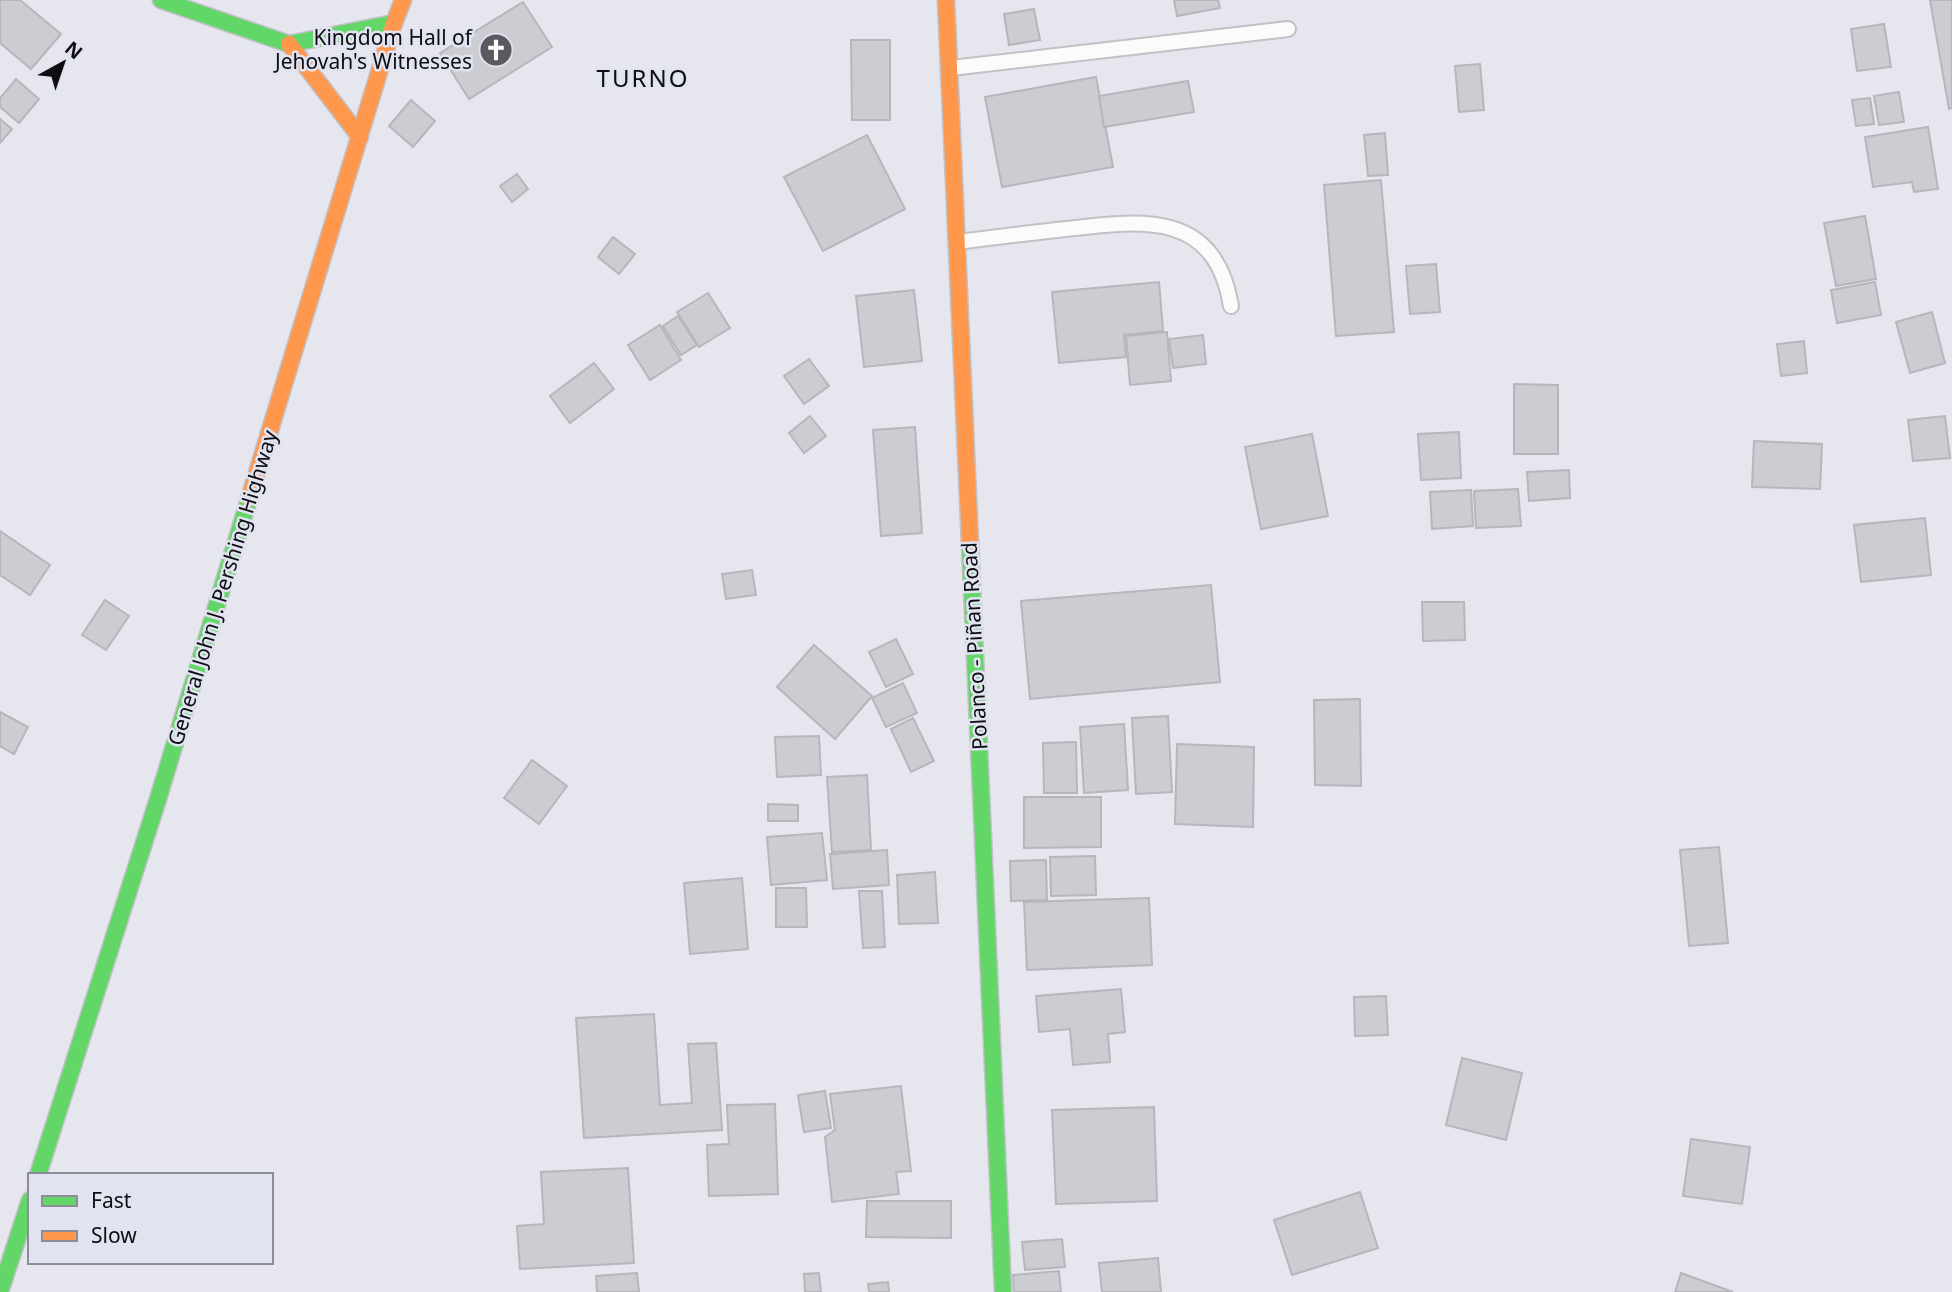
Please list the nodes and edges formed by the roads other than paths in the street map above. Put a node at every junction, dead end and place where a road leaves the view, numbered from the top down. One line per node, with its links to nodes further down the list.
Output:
1 (160, 0): 6 (main road)
2 (403, 0): 4 (main road, General John J. Pershing Highway)
3 (946, 0): 7 (main road, Polanco - Piñan Road)
4 (394, 23): 6 (main road); 8 (main road, General John J. Pershing Highway)
5 (1288, 29): 7 (lane)
6 (289, 44): 8 (main road)
7 (949, 68): 9 (main road, Polanco - Piñan Road)
8 (360, 137): 11 (main road, General John J. Pershing Highway)
9 (957, 242): 10 (lane); 14 (main road, Polanco - Piñan Road)
10 (1231, 306)
11 (39, 1173)
12 (28, 1206): 13 (main road)
13 (0, 1292)
14 (1003, 1292)

